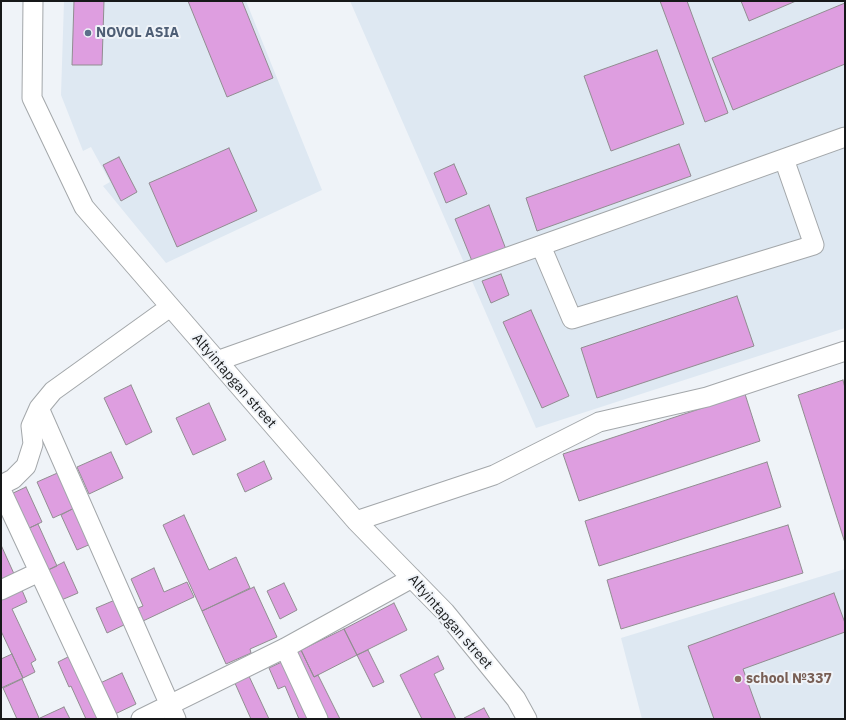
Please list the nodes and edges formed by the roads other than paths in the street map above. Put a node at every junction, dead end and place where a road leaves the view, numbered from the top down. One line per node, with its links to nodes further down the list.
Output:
1 (33, 1): 5 (street, Altyintapgan street)
2 (845, 137): 3 (street)
3 (784, 159): 4 (street); 4 (street)
4 (541, 246): 7 (street)
5 (170, 307): 7 (street, Altyintapgan street); 8 (street)
6 (845, 351): 11 (street)
7 (217, 361): 11 (street, Altyintapgan street)
8 (39, 408): 9 (street); 16 (street)
9 (1, 485)
10 (1, 490): 12 (street)
11 (356, 521): 13 (street, Altyintapgan street)
12 (39, 572): 14 (street); 17 (street)
13 (412, 578): 15 (street); 20 (street, Altyintapgan street)
14 (1, 590)
15 (285, 648): 16 (street); 19 (street)
16 (173, 712): 18 (street)
17 (108, 719)
18 (141, 719)
19 (318, 719)
20 (527, 719)

